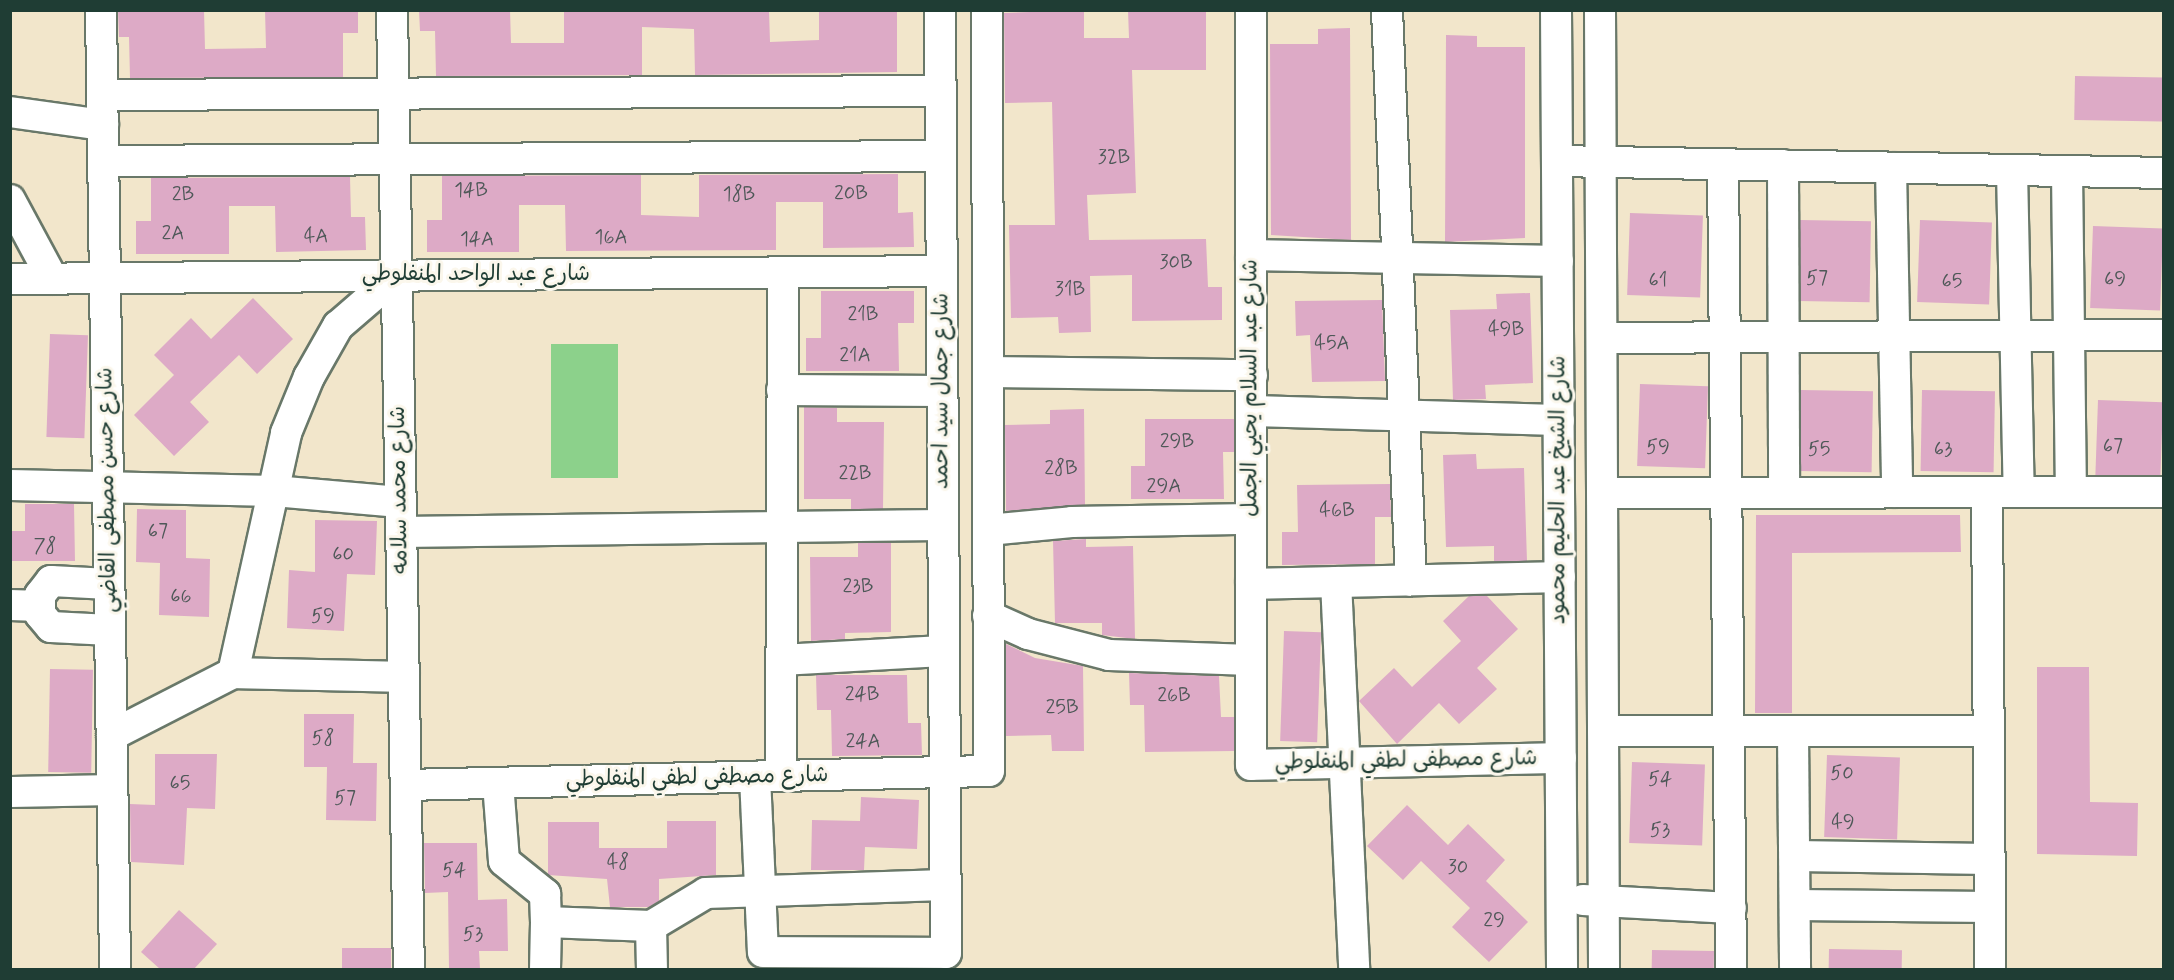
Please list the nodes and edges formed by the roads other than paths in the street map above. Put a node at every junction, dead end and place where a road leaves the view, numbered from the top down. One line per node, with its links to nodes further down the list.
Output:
1 (101, 10): 11 (street, شارع حسن مصطفى القاضي)
2 (392, 10): 10 (street, شارع محمد سلامه)
3 (940, 10): 9 (street, شارع جمال سيد احمد)
4 (987, 10): 42 (street, شارع جمال سيد احمد)
5 (1251, 10): 26 (street, شارع عبد السلام يحيي الجمل)
6 (1387, 10): 27 (street)
7 (1556, 10): 17 (street, شارع الشيخ عبد الحليم محمود)
8 (1600, 10): 18 (street, شارع الشيخ عبد الحليم محمود)
9 (941, 91): 10 (street); 14 (street, شارع جمال سيد احمد)
10 (393, 94): 11 (street); 15 (street, شارع محمد سلامه)
11 (102, 95): 13 (street, شارع حسن مصطفى القاضي)
12 (10, 112): 13 (street)
13 (103, 125): 16 (street, شارع حسن مصطفى القاضي)
14 (941, 156): 15 (street); 29 (street, شارع جمال سيد احمد)
15 (394, 159): 16 (street); 31 (street, شارع محمد سلامه)
16 (103, 161): 32 (street, شارع حسن مصطفى القاضي)
17 (1557, 161): 18 (street); 28 (street, شارع الشيخ عبد الحليم محمود)
18 (1601, 162): 19 (street); 41 (street, شارع الشيخ عبد الحليم محمود)
19 (1723, 164): 20 (street); 39 (street)
20 (1783, 165): 21 (street); 40 (street)
21 (1891, 168): 22 (street); 37 (street)
22 (2012, 170): 23 (street); 38 (street)
23 (2067, 171): 24 (street); 35 (street)
24 (2163, 173)
25 (10, 200): 34 (street)
26 (1251, 255): 27 (street); 43 (street, شارع عبد السلام يحيي الجمل)
27 (1397, 259): 28 (street); 47 (street)
28 (1558, 261): 48 (street, شارع الشيخ عبد الحليم محمود)
29 (941, 271): 30 (street, شارع عبد الواحد المنفلوطي); 45 (street, شارع جمال سيد احمد)
30 (783, 272): 31 (street, شارع عبد الواحد المنفلوطي); 44 (street)
31 (396, 276): 32 (street, شارع عبد الواحد المنفلوطي); 51 (street); 60 (street, شارع محمد سلامه)
32 (105, 278): 34 (street, شارع عبد الواحد المنفلوطي); 49 (street, شارع حسن مصطفى القاضي)
33 (10, 279): 34 (street, شارع عبد الواحد المنفلوطي)
34 (52, 279)
35 (2069, 335): 36 (street); 38 (street); 56 (street)
36 (2163, 335)
37 (1894, 336): 38 (street); 40 (street); 53 (street)
38 (2016, 336): 55 (street)
39 (1724, 337): 40 (street); 41 (street); 59 (street)
40 (1784, 337): 52 (street)
41 (1602, 338): 58 (street, شارع الشيخ عبد الحليم محمود)
42 (988, 372): 43 (street); 64 (street, شارع جمال سيد احمد)
43 (1252, 375): 46 (street, شارع عبد السلام يحيي الجمل)
44 (782, 390): 45 (street); 63 (street)
45 (942, 391): 62 (street, شارع جمال سيد احمد)
46 (1252, 411): 47 (street); 61 (street, شارع عبد السلام يحيي الجمل)
47 (1404, 415): 48 (street); 67 (street)
48 (1558, 420): 66 (street, شارع الشيخ عبد الحليم محمود)
49 (108, 484): 50 (street); 51 (street); 69 (street, شارع حسن مصطفى القاضي)
50 (10, 485)
51 (274, 491): 60 (street); 78 (street)
52 (1784, 492): 53 (street); 59 (street)
53 (1897, 492): 54 (street)
54 (1987, 492): 55 (street); 83 (street)
55 (2019, 492): 56 (street)
56 (2071, 492): 57 (street)
57 (2163, 492)
58 (1602, 493): 59 (street); 80 (street, شارع الشيخ عبد الحليم محمود)
59 (1726, 493): 81 (street)
60 (400, 502): 65 (street, شارع محمد سلامه)
61 (1251, 519): 64 (street); 70 (street, شارع عبد السلام يحيي الجمل)
62 (943, 525): 63 (street); 75 (street, شارع جمال سيد احمد)
63 (782, 527): 65 (street); 76 (street)
64 (988, 530): 73 (street, شارع جمال سيد احمد)
65 (401, 531): 79 (street, شارع محمد سلامه)
66 (1560, 577): 67 (street); 85 (street, شارع الشيخ عبد الحليم محمود)
67 (1411, 580): 68 (street)
68 (1336, 582): 70 (street); 86 (street)
69 (109, 584): 72 (street); 74 (street, شارع حسن مصطفى القاضي)
70 (1251, 584): 77 (street, شارع عبد السلام يحيي الجمل)
71 (10, 605): 72 (street)
72 (40, 606): 74 (street)
73 (988, 616): 77 (street); 88 (street, شارع جمال سيد احمد)
74 (110, 630): 84 (street, شارع حسن مصطفى القاضي)
75 (943, 651): 76 (street); 89 (street, شارع جمال سيد احمد)
76 (781, 660): 90 (street)
77 (1251, 660): 87 (street, شارع عبد السلام يحيي الجمل)
78 (233, 673): 79 (street); 84 (street)
79 (404, 677): 92 (street, شارع محمد سلامه)
80 (1603, 731): 81 (street); 100 (street, شارع الشيخ عبد الحليم محمود)
81 (1729, 731): 82 (street); 103 (street)
82 (1793, 732): 83 (street); 95 (street)
83 (1989, 732): 96 (street)
84 (112, 735): 93 (street, شارع حسن مصطفى القاضي)
85 (1561, 758): 86 (street, شارع مصطفى لطفي المنفلوطي); 99 (street, شارع الشيخ عبد الحليم محمود)
86 (1343, 763): 87 (street, شارع مصطفى لطفي المنفلوطي); 110 (street)
87 (1251, 765)
88 (988, 771): 89 (street, شارع مصطفى لطفي المنفلوطي)
89 (944, 772): 90 (street, شارع مصطفى لطفي المنفلوطي); 97 (street, شارع جمال سيد احمد)
90 (768, 776): 91 (street, شارع مصطفى لطفي المنفلوطي); 98 (street)
91 (498, 783): 92 (street, شارع مصطفى لطفي المنفلوطي); 104 (street)
92 (406, 785): 107 (street, شارع محمد سلامه)
93 (112, 790): 94 (street); 106 (street, شارع حسن مصطفى القاضي)
94 (10, 792)
95 (1794, 856): 96 (street); 101 (street)
96 (1990, 859): 102 (street)
97 (944, 885): 98 (street); 98 (street, شارع جمال سيد احمد)
98 (758, 891): 105 (street)
99 (1562, 899): 100 (street); 111 (street, شارع الشيخ عبد الحليم محمود)
100 (1603, 901): 103 (street); 112 (street, شارع الشيخ عبد الحليم محمود)
101 (1795, 905): 102 (street); 114 (street)
102 (1990, 907): 115 (street)
103 (1731, 908): 113 (street)
104 (546, 922): 105 (street); 108 (street)
105 (651, 926): 109 (street)
106 (115, 969)
107 (409, 969)
108 (546, 969)
109 (652, 969)
110 (1354, 969)
111 (1562, 969)
112 (1604, 969)
113 (1731, 969)
114 (1795, 969)
115 (1990, 969)

